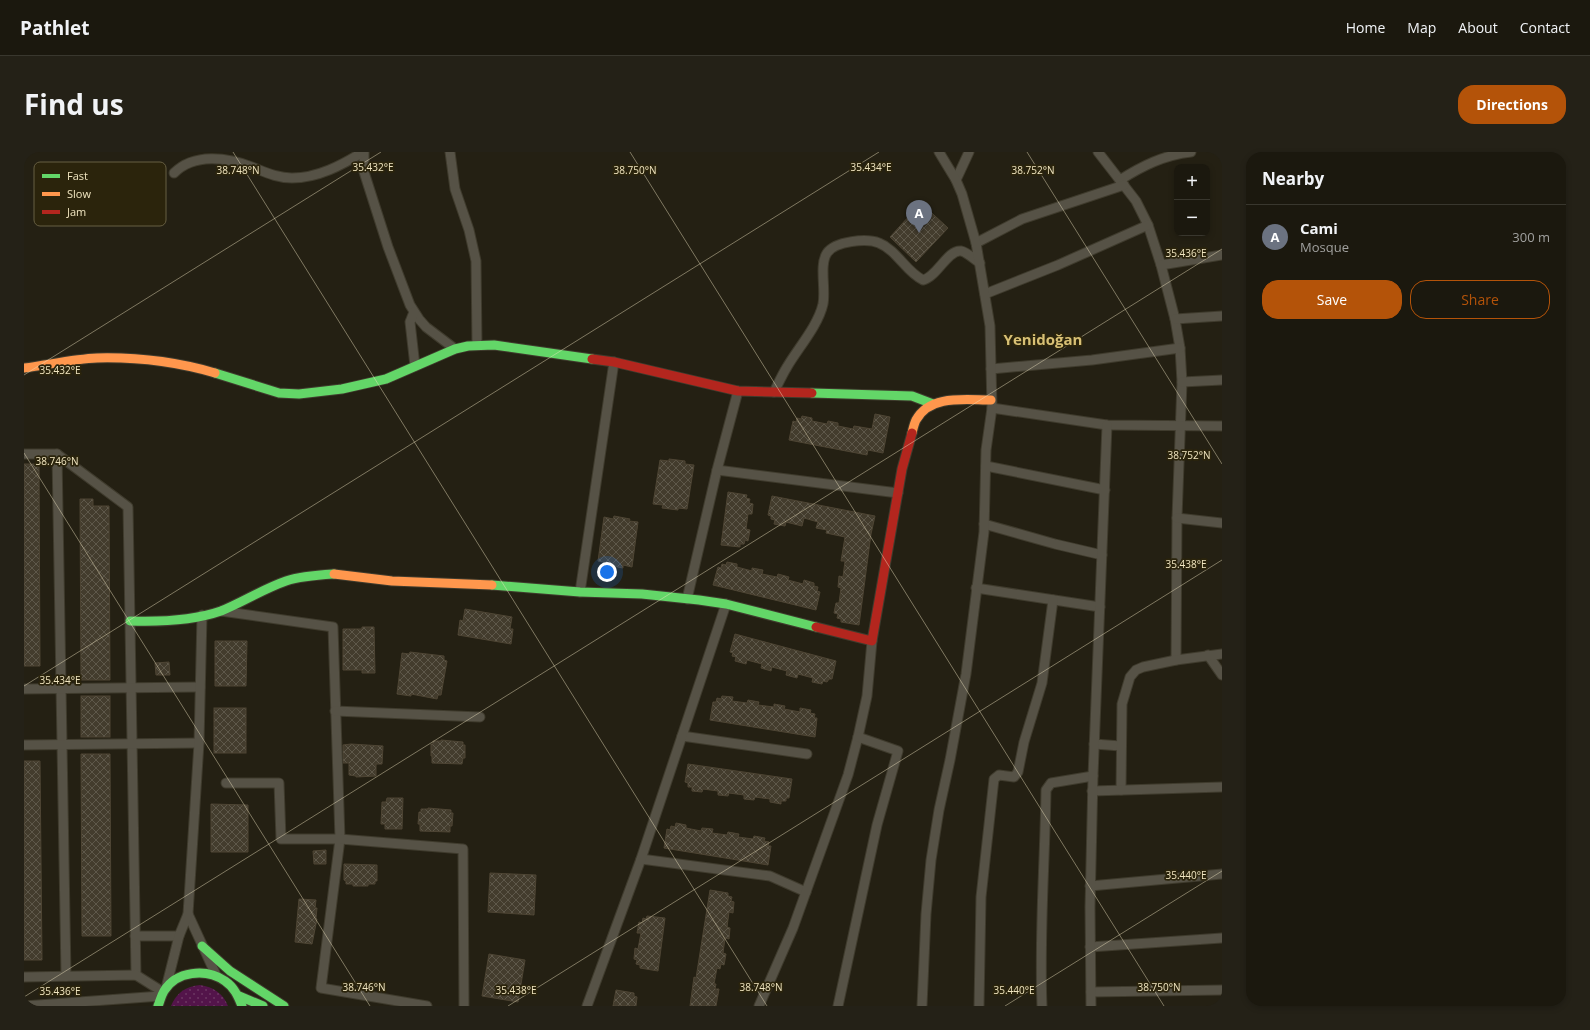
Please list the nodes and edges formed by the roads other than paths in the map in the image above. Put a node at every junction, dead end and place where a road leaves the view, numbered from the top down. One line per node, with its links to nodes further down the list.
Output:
1 (363, 152): 8 (street); 17 (street)
2 (450, 152): 20 (street)
3 (939, 152): 9 (street)
4 (969, 152): 9 (street)
5 (1098, 152): 10 (street)
6 (1191, 152): 7 (street)
7 (1157, 156): 10 (street)
8 (174, 173)
9 (956, 180): 12 (street)
10 (1122, 182): 11 (street); 12 (street)
11 (1148, 226): 15 (street); 16 (street)
12 (976, 243): 14 (street)
13 (1222, 255): 15 (street)
14 (980, 263): 16 (street); 30 (street)
15 (1161, 265): 19 (street)
16 (986, 294): 26 (street)
17 (414, 312): 22 (street); 24 (street)
18 (1222, 316): 19 (street)
19 (1175, 319): 21 (street)
20 (477, 345): 22 (street); 23 (street)
21 (1180, 348): 26 (street); 28 (street)
22 (455, 349): 24 (street)
23 (614, 362): 29 (street); 47 (street)
24 (415, 366): 25 (street)
25 (24, 368)
26 (991, 369): 32 (street)
27 (1222, 380): 28 (street)
28 (1182, 382): 34 (street)
29 (738, 391): 30 (street); 39 (street)
30 (774, 392): 31 (street)
31 (933, 404): 32 (street); 41 (street)
32 (992, 404): 33 (street); 38 (street)
33 (1107, 425): 34 (street); 40 (street)
34 (1180, 425): 35 (street); 42 (street)
35 (1222, 426)
36 (24, 454): 37 (street)
37 (57, 454): 54 (street); 61 (street)
38 (986, 466): 40 (street); 44 (street)
39 (717, 470): 41 (street); 48 (street)
40 (1105, 490): 45 (street)
41 (898, 493): 55 (street)
42 (1177, 518): 43 (street); 58 (street)
43 (1222, 523)
44 (984, 524): 45 (street); 46 (street)
45 (1102, 555): 51 (street)
46 (976, 588): 49 (street); 109 (street)
47 (580, 592): 48 (street); 52 (street)
48 (687, 599): 50 (street)
49 (1053, 600): 51 (street); 110 (street)
50 (726, 604): 55 (street); 66 (street)
51 (1100, 607): 71 (street)
52 (220, 611): 53 (street); 64 (street)
53 (202, 615): 54 (street); 60 (street)
54 (130, 621): 62 (street)
55 (872, 641): 67 (street)
56 (1222, 654): 57 (street)
57 (1208, 655): 58 (street); 59 (street)
58 (1176, 660): 73 (street)
59 (1222, 676)
60 (200, 687): 62 (street); 68 (street)
61 (61, 688): 62 (street); 63 (street); 69 (street)
62 (131, 688): 70 (street)
63 (24, 689)
64 (336, 711): 65 (street); 80 (street)
65 (480, 717)
66 (682, 736): 74 (street); 81 (street)
67 (858, 737): 84 (street); 108 (street)
68 (199, 743): 70 (street); 85 (street)
69 (62, 744): 70 (street); 72 (street); 93 (street)
70 (132, 744): 86 (street)
71 (1094, 744): 73 (street); 75 (street)
72 (24, 745)
73 (1121, 746): 78 (street)
74 (807, 754)
75 (1093, 776): 79 (street); 111 (street)
76 (226, 783): 80 (street)
77 (1222, 787): 78 (street)
78 (1121, 790): 79 (street)
79 (1092, 791): 83 (street)
80 (340, 838): 104 (street); 105 (street)
81 (641, 859): 84 (street); 106 (street)
82 (1222, 874): 83 (street)
83 (1090, 886): 90 (street)
84 (806, 892): 107 (street)
85 (188, 914): 87 (street); 89 (street)
86 (136, 936): 87 (street); 91 (street)
87 (179, 936): 96 (street)
88 (1222, 938): 90 (street)
89 (202, 946): 92 (street); 103 (street)
90 (1090, 947): 97 (street)
91 (136, 975): 93 (street); 96 (street)
92 (216, 975): 96 (street); 98 (street)
93 (66, 976): 94 (street)
94 (24, 977)
95 (1222, 990): 97 (street)
96 (163, 992): 99 (street); 100 (street)
97 (1091, 992): 112 (street)
98 (239, 996): 101 (street); 102 (street)
99 (24, 1006)
100 (158, 1006)
101 (242, 1006)
102 (263, 1006)
103 (284, 1006)
104 (427, 1006)
105 (464, 1006)
106 (587, 1006)
107 (759, 1006)
108 (838, 1006)
109 (922, 1006)
110 (980, 1006)
111 (1042, 1006)
112 (1091, 1006)

